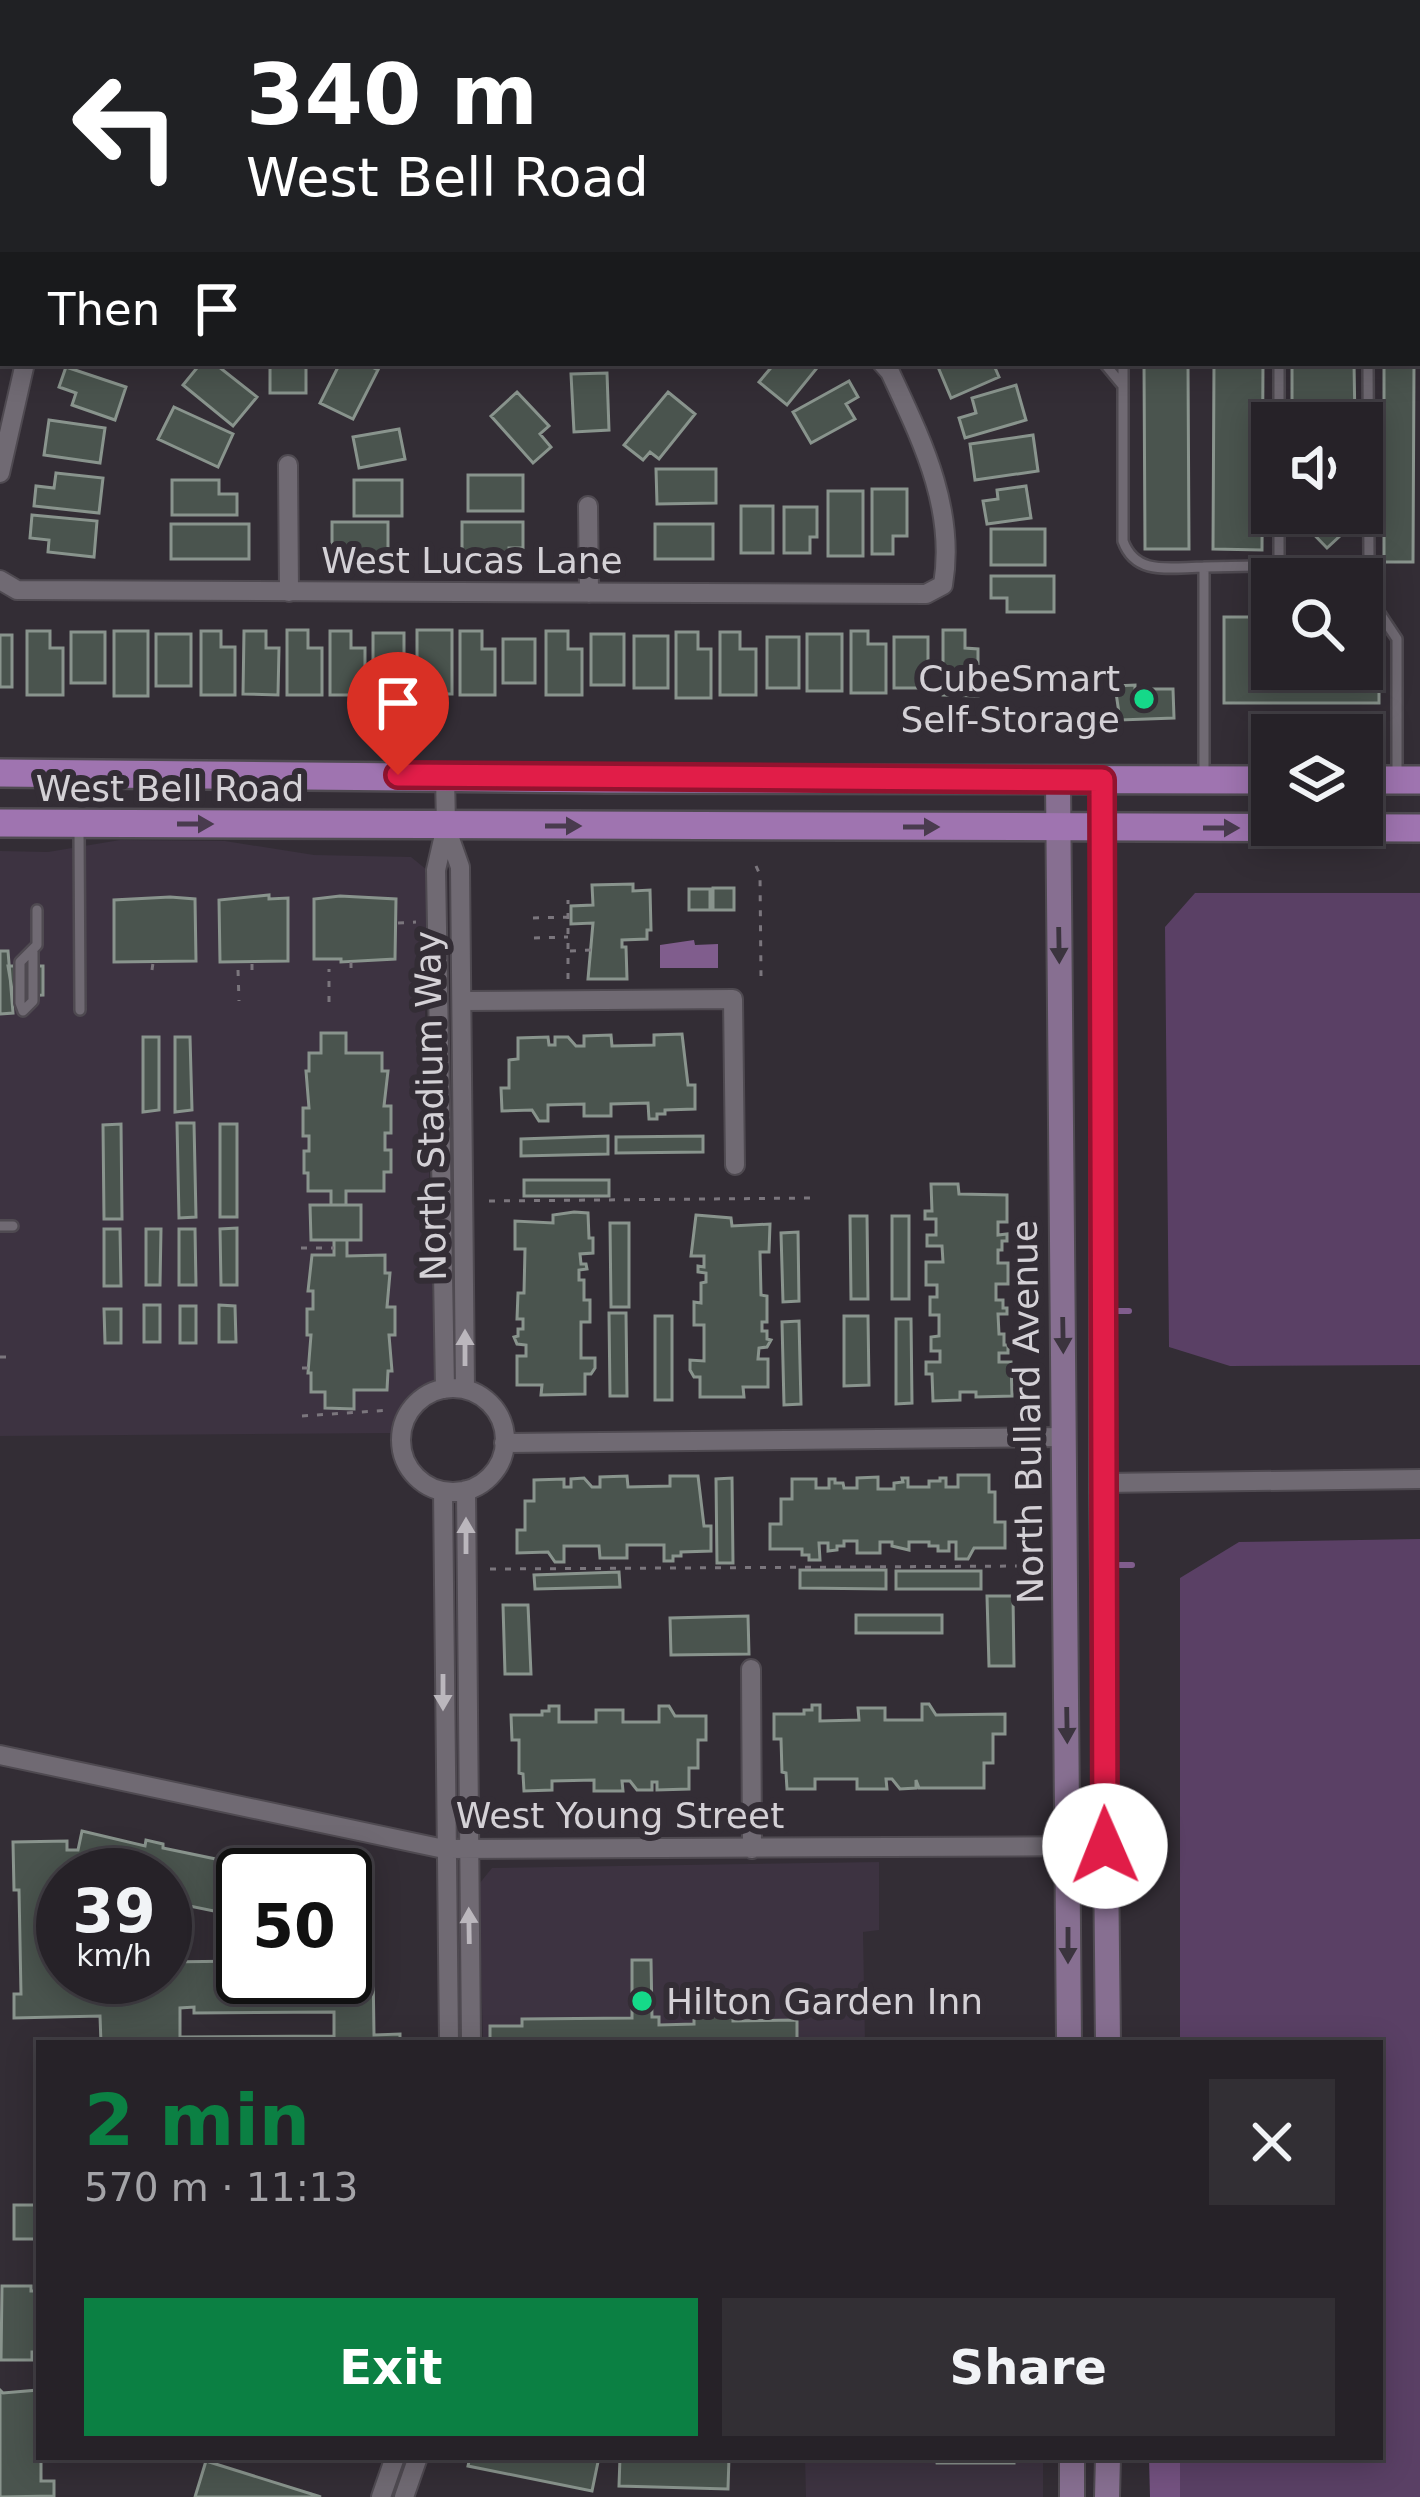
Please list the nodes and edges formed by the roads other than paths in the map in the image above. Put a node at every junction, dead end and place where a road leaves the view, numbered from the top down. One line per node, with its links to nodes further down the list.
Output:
1 (24, 366): 9 (street)
2 (885, 366): 18 (street, West Lucas Lane)
3 (1107, 366): 7 (lane)
4 (1123, 366): 7 (lane)
5 (1279, 366): 8 (lane)
6 (1368, 366): 13 (lane)
7 (1124, 386): 15 (lane)
8 (1279, 402)
9 (2, 447): 11 (street)
10 (288, 465): 17 (street)
11 (0, 472)
12 (588, 506): 18 (street)
13 (1369, 558)
14 (1251, 566): 15 (lane)
15 (1204, 567): 23 (lane)
16 (0, 580): 17 (street, West Lucas Lane)
17 (289, 592): 18 (street, West Lucas Lane)
18 (589, 593)
19 (1383, 618): 25 (lane)
20 (0, 772): 21 (main road, West Bell Road)
21 (445, 775): 26 (main road, West Bell Road); 29 (street, North Stadium Way)
22 (1102, 780): 23 (main road, West Bell Road); 26 (main road, West Bell Road); 32 (main road, North Bullard Avenue)
23 (1204, 780): 24 (main road, West Bell Road)
24 (1251, 780)
25 (1408, 780)
26 (1058, 781): 30 (main road, North Bullard Avenue)
27 (0, 823): 28 (main road, West Bell Road)
28 (79, 824): 29 (main road, West Bell Road, one-way to 29); 35 (lane)
29 (446, 826): 30 (main road, West Bell Road, one-way to 30); 34 (street, North Stadium Way); 40 (street, North Stadium Way)
30 (1057, 828): 32 (main road, West Bell Road); 41 (main road, North Bullard Avenue, one-way to 41)
31 (1420, 828): 32 (main road, West Bell Road, one-way to 31)
32 (1104, 829): 44 (main road, North Bullard Avenue)
33 (38, 910): 36 (lane)
34 (463, 1001): 37 (street); 40 (street, North Stadium Way, one-way to 34)
35 (80, 1010)
36 (23, 1011)
37 (735, 1165)
38 (0, 1226): 39 (lane)
39 (13, 1226)
40 (455, 1389): 42 (street); 46 (street)
41 (1064, 1437): 42 (street); 49 (main road, North Bullard Avenue, one-way to 49)
42 (504, 1442): 45 (street)
43 (1420, 1479): 44 (street)
44 (1102, 1483): 50 (main road, North Bullard Avenue)
45 (466, 1490): 46 (street); 53 (street, one-way to 45)
46 (443, 1491): 51 (street, one-way to 51)
47 (751, 1669): 52 (street)
48 (0, 1755): 51 (street, West Young Street)
49 (1068, 1846): 50 (street, West Young Street); 52 (street, West Young Street); 56 (main road, North Bullard Avenue, one-way to 56)
50 (1105, 1846): 57 (main road, North Bullard Avenue)
51 (444, 1849): 53 (street, West Young Street); 54 (street)
52 (752, 1849): 53 (street, West Young Street)
53 (468, 1850): 55 (street, one-way to 53)
54 (449, 2040)
55 (471, 2040)
56 (1069, 2040)
57 (1108, 2040)
58 (394, 2460): 62 (street)
59 (417, 2460): 63 (street)
60 (1072, 2460): 64 (main road)
61 (1108, 2460): 65 (main road)
62 (381, 2497)
63 (404, 2497)
64 (1072, 2497)
65 (1107, 2497)

